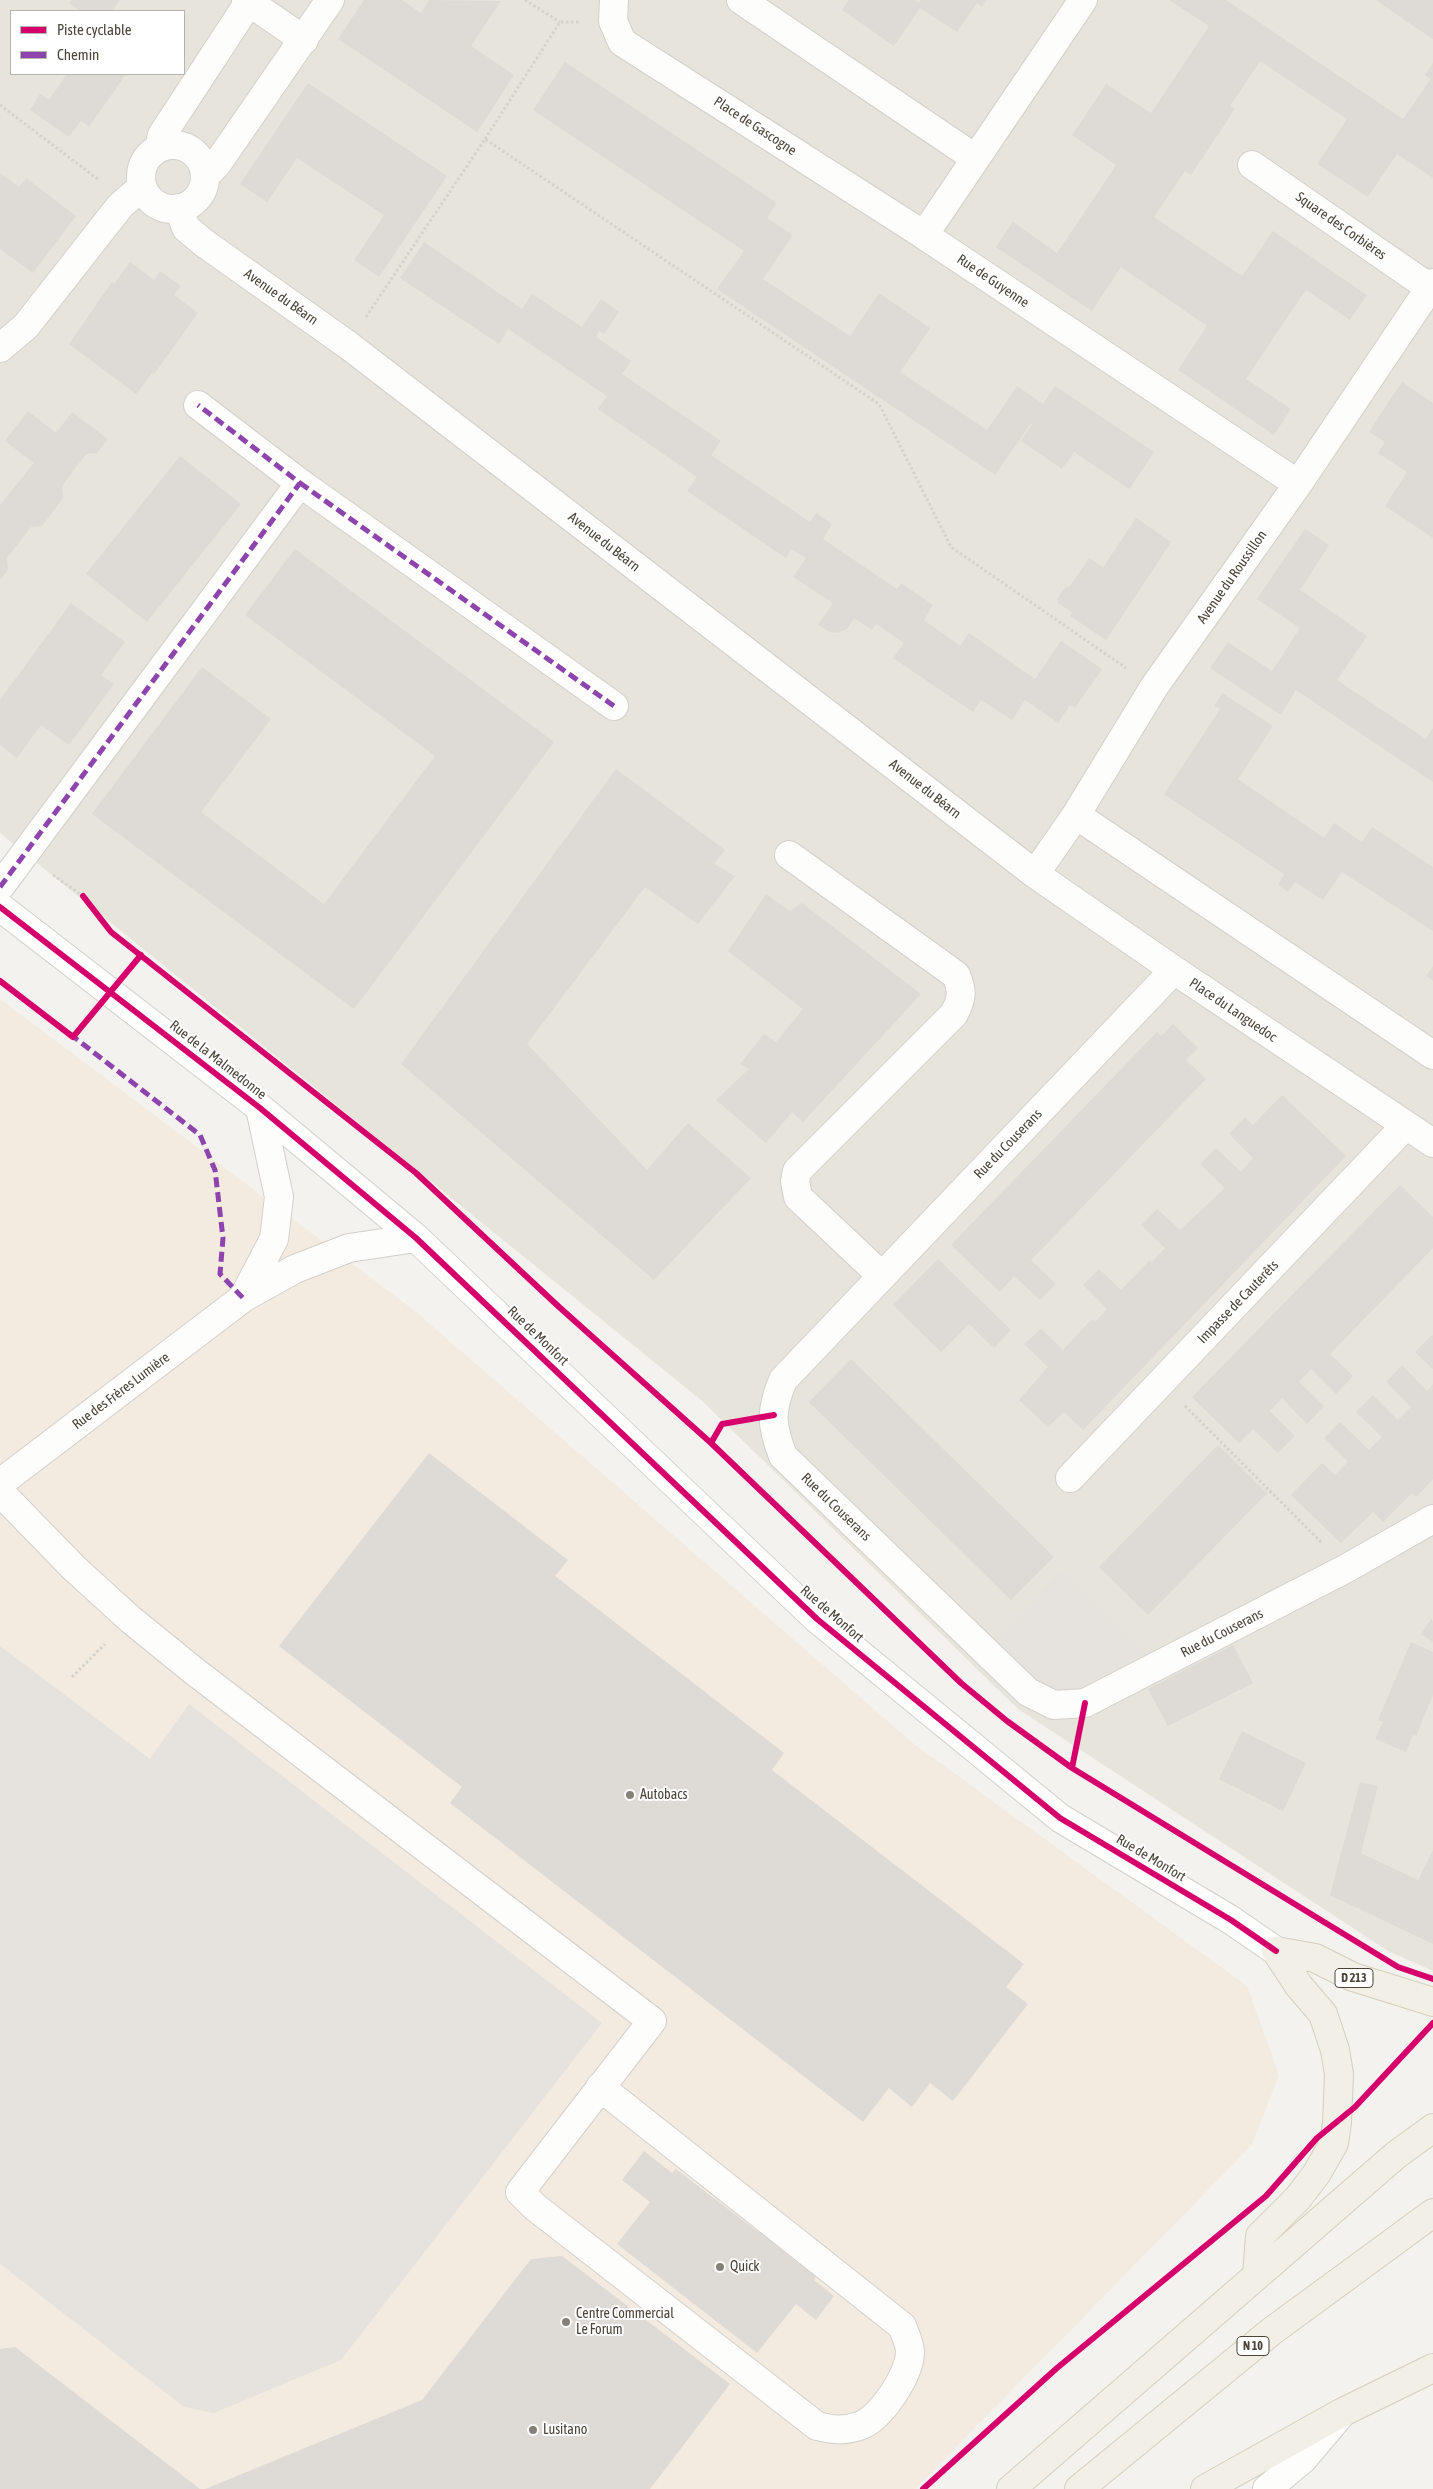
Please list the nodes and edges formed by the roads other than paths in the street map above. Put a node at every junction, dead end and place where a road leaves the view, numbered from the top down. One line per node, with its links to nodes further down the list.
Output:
1 (330, 0): 6 (street)
2 (741, 0): 8 (street)
3 (1082, 0): 8 (street)
4 (247, 1): 6 (street); 7 (street)
5 (613, 11): 13 (street, Place de Gascogne)
6 (304, 40): 10 (street)
7 (159, 148): 10 (street); 11 (street)
8 (975, 158): 13 (street)
9 (1252, 165): 14 (street, Square des Corbières)
10 (205, 176): 12 (street)
11 (132, 196): 12 (street); 15 (street)
12 (179, 208): 22 (street, Avenue du Béarn)
13 (924, 235): 18 (street, Rue de Guyenne)
14 (1431, 285): 18 (street, Avenue du Roussillon)
15 (1, 346)
16 (198, 405): 17 (street)
17 (300, 483): 19 (street); 23 (street)
18 (1298, 484): 20 (street, Avenue du Roussillon)
19 (614, 706)
20 (1076, 815): 22 (street, Avenue du Roussillon); 26 (street)
21 (789, 854): 31 (street)
22 (1034, 874): 25 (street, Place du Languedoc)
23 (0, 887)
24 (0, 907): 27 (street, Rue de la Malmedonne / D 213)
25 (1174, 970): 28 (street, Place du Languedoc); 31 (street, Rue du Couserans)
26 (1433, 1055)
27 (260, 1108): 30 (street, Rue de la Malmedonne / D 213); 32 (street, Rue des Frères Lumière)
28 (1406, 1125): 29 (street, Place du Languedoc); 33 (street, Impasse de Cauterêts)
29 (1433, 1143)
30 (416, 1238): 32 (street, Rue des Frères Lumière); 37 (street, Rue de Monfort / D 213)
31 (882, 1276): 36 (street, Rue du Couserans)
32 (243, 1298): 34 (street, Rue des Frères Lumière)
33 (1070, 1478)
34 (0, 1483)
35 (0, 1492): 39 (street)
36 (1433, 1519)
37 (1276, 1951): 38 (main road, D 213); 42 (main road, D 213)
38 (1433, 2002)
39 (600, 2087): 39 (street)
40 (1433, 2128): 42 (main road)
41 (1433, 2213): 46 (main road, N 10)
42 (1257, 2275): 45 (main road)
43 (1433, 2368): 44 (main road)
44 (1341, 2413): 47 (main road); 48 (street)
45 (1011, 2489)
46 (1080, 2489)
47 (1205, 2489)
48 (1267, 2489)

